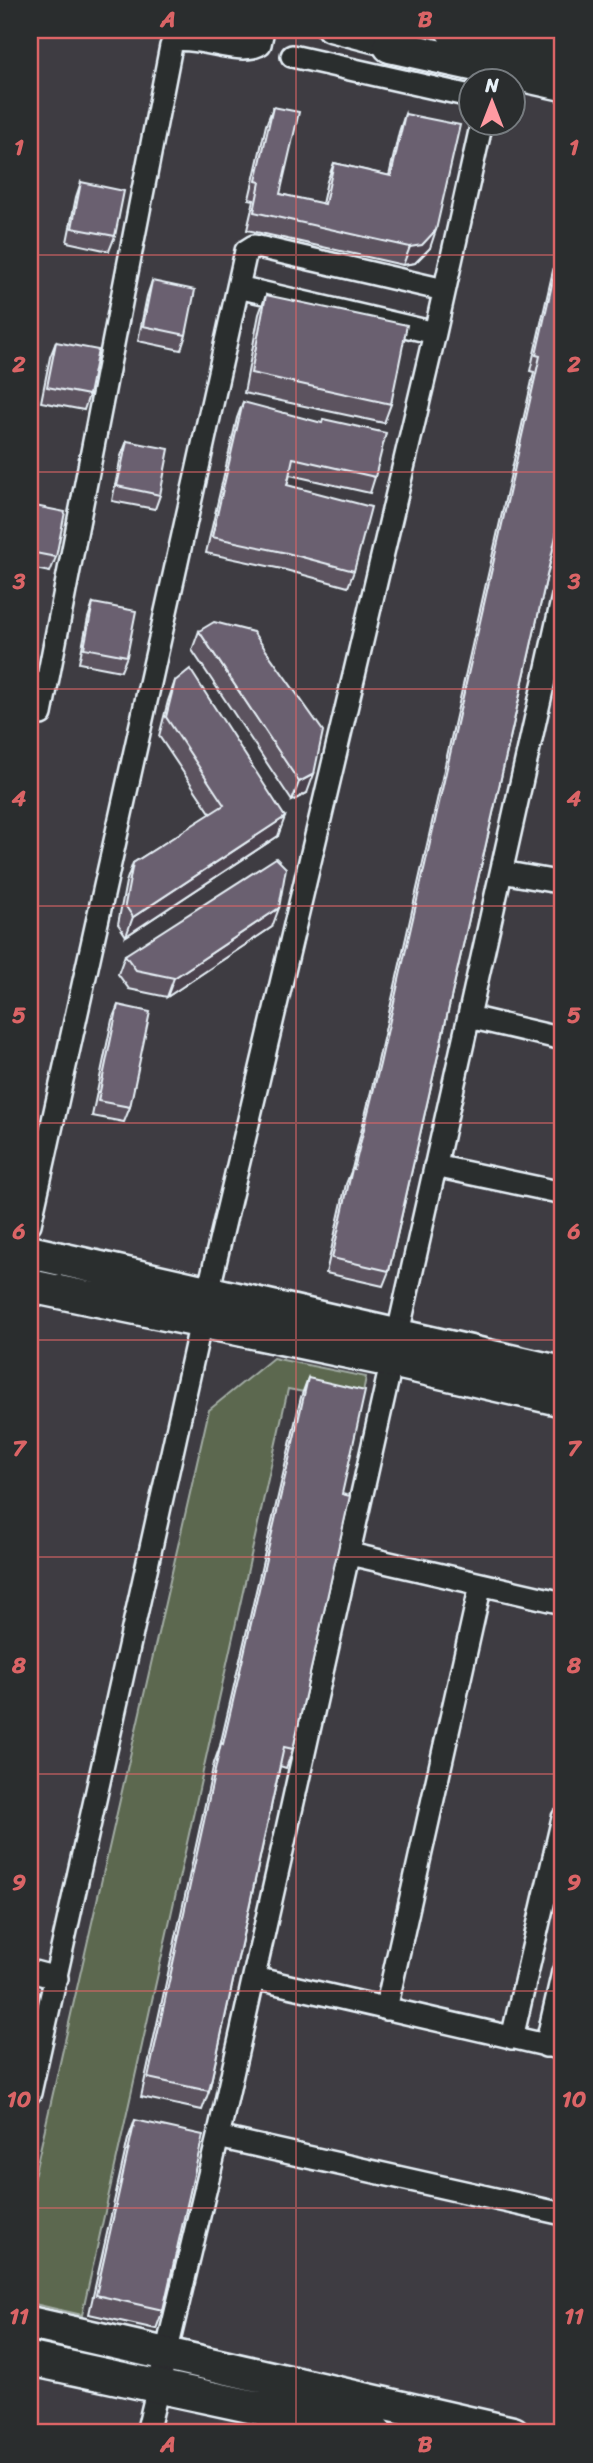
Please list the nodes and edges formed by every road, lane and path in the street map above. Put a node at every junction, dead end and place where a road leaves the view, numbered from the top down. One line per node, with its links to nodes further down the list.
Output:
1 (263, 30): 16 (street)
2 (328, 30): 4 (street)
3 (452, 30): 6 (street)
4 (392, 38): 7 (street)
5 (292, 56): 10 (street)
6 (563, 56)
7 (468, 66)
8 (526, 79): 9 (street)
9 (563, 84)
10 (456, 93)
11 (479, 136): 13 (street)
12 (238, 287): 13 (street); 14 (street); 23 (street)
13 (444, 290): 14 (street)
14 (435, 333): 26 (street)
15 (563, 596): 17 (street)
16 (41, 714)
17 (502, 872): 18 (street); 19 (street)
18 (563, 883)
19 (469, 1017): 20 (street); 21 (street)
20 (563, 1039)
21 (435, 1166): 22 (street); 27 (street)
22 (563, 1193)
23 (30, 1224)
24 (30, 1252): 26 (street)
25 (30, 1286): 26 (street)
26 (205, 1307): 27 (street); 37 (street)
27 (395, 1348): 28 (street); 29 (street); 30 (street)
28 (563, 1373)
29 (563, 1400)
30 (350, 1554): 31 (street); 38 (street)
31 (481, 1584): 32 (street); 39 (street)
32 (563, 1603)
33 (563, 1818): 34 (street)
34 (558, 1864): 40 (street)
35 (30, 1971): 37 (street)
36 (563, 1972): 41 (street)
37 (57, 1978): 42 (street)
38 (254, 1978): 39 (street); 43 (street)
39 (386, 2009): 40 (street)
40 (512, 2038): 41 (street)
41 (555, 2048)
42 (30, 2093)
43 (218, 2137): 44 (street); 46 (street)
44 (563, 2214)
45 (30, 2323): 46 (street)
46 (165, 2354): 48 (street); 52 (street)
47 (30, 2360): 48 (street)
48 (157, 2386): 49 (street); 50 (street)
49 (317, 2427): 51 (street)
50 (147, 2433)
51 (376, 2433)
52 (513, 2433)

